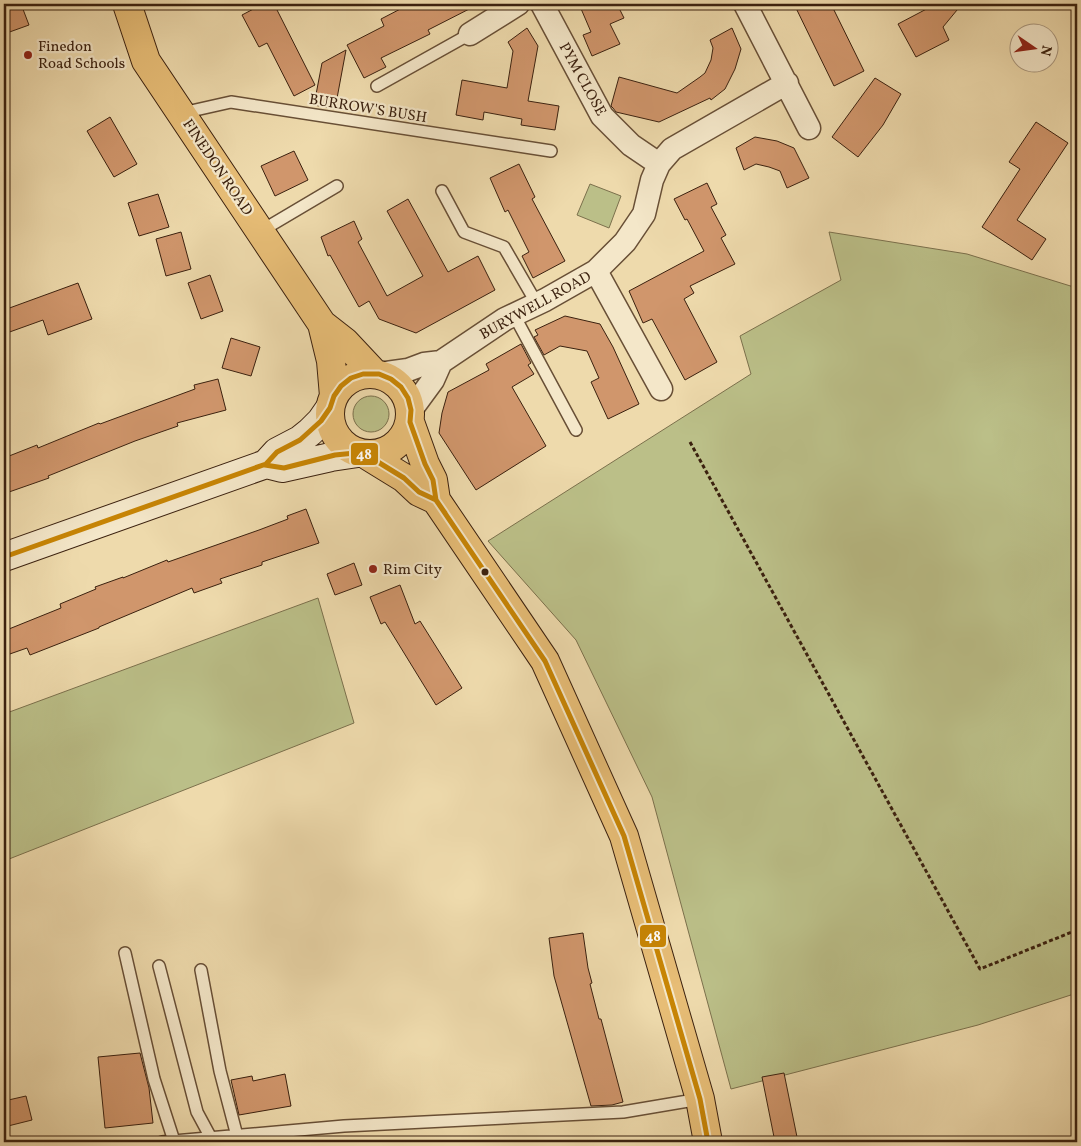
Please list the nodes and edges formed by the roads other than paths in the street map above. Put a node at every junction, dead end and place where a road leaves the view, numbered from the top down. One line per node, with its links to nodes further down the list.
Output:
1 (127, 4): 8 (main road, FINEDON ROAD)
2 (518, 4): 5 (street)
3 (542, 4): 11 (street, PYM CLOSE)
4 (745, 4): 6 (street)
5 (470, 34): 7 (lane)
6 (787, 83): 9 (street); 11 (street, BURYWELL ROAD)
7 (377, 86)
8 (182, 112): 10 (lane, BURROW'S BUSH); 14 (main road, FINEDON ROAD)
9 (809, 128)
10 (551, 151)
11 (660, 164): 15 (street, BURYWELL ROAD)
12 (337, 186): 14 (lane)
13 (442, 192): 16 (lane)
14 (261, 231): 18 (main road, FINEDON ROAD)
15 (596, 271): 16 (street, BURYWELL ROAD); 21 (street)
16 (537, 304): 17 (street, BURYWELL ROAD)
17 (514, 315): 19 (street, BURYWELL ROAD); 24 (lane)
18 (322, 324): 20 (main road, FINEDON ROAD); 22 (main road, FINEDON ROAD)
19 (441, 362): 20 (street, BURYWELL ROAD); 23 (street, BURYWELL ROAD)
20 (377, 374): 22 (main road); 23 (main road)
21 (660, 388)
22 (332, 402): 25 (main road); 26 (main road)
23 (410, 416): 25 (main road); 27 (main road)
24 (576, 430)
25 (361, 454): 26 (main road); 27 (main road)
26 (266, 464): 28 (main road)
27 (436, 500): 32 (main road)
28 (4, 557)
29 (125, 953): 35 (lane)
30 (159, 966): 34 (lane)
31 (201, 970): 33 (lane)
32 (700, 1099): 33 (lane); 36 (main road)
33 (237, 1136): 34 (lane)
34 (212, 1138): 35 (lane)
35 (168, 1142)
36 (708, 1142)

